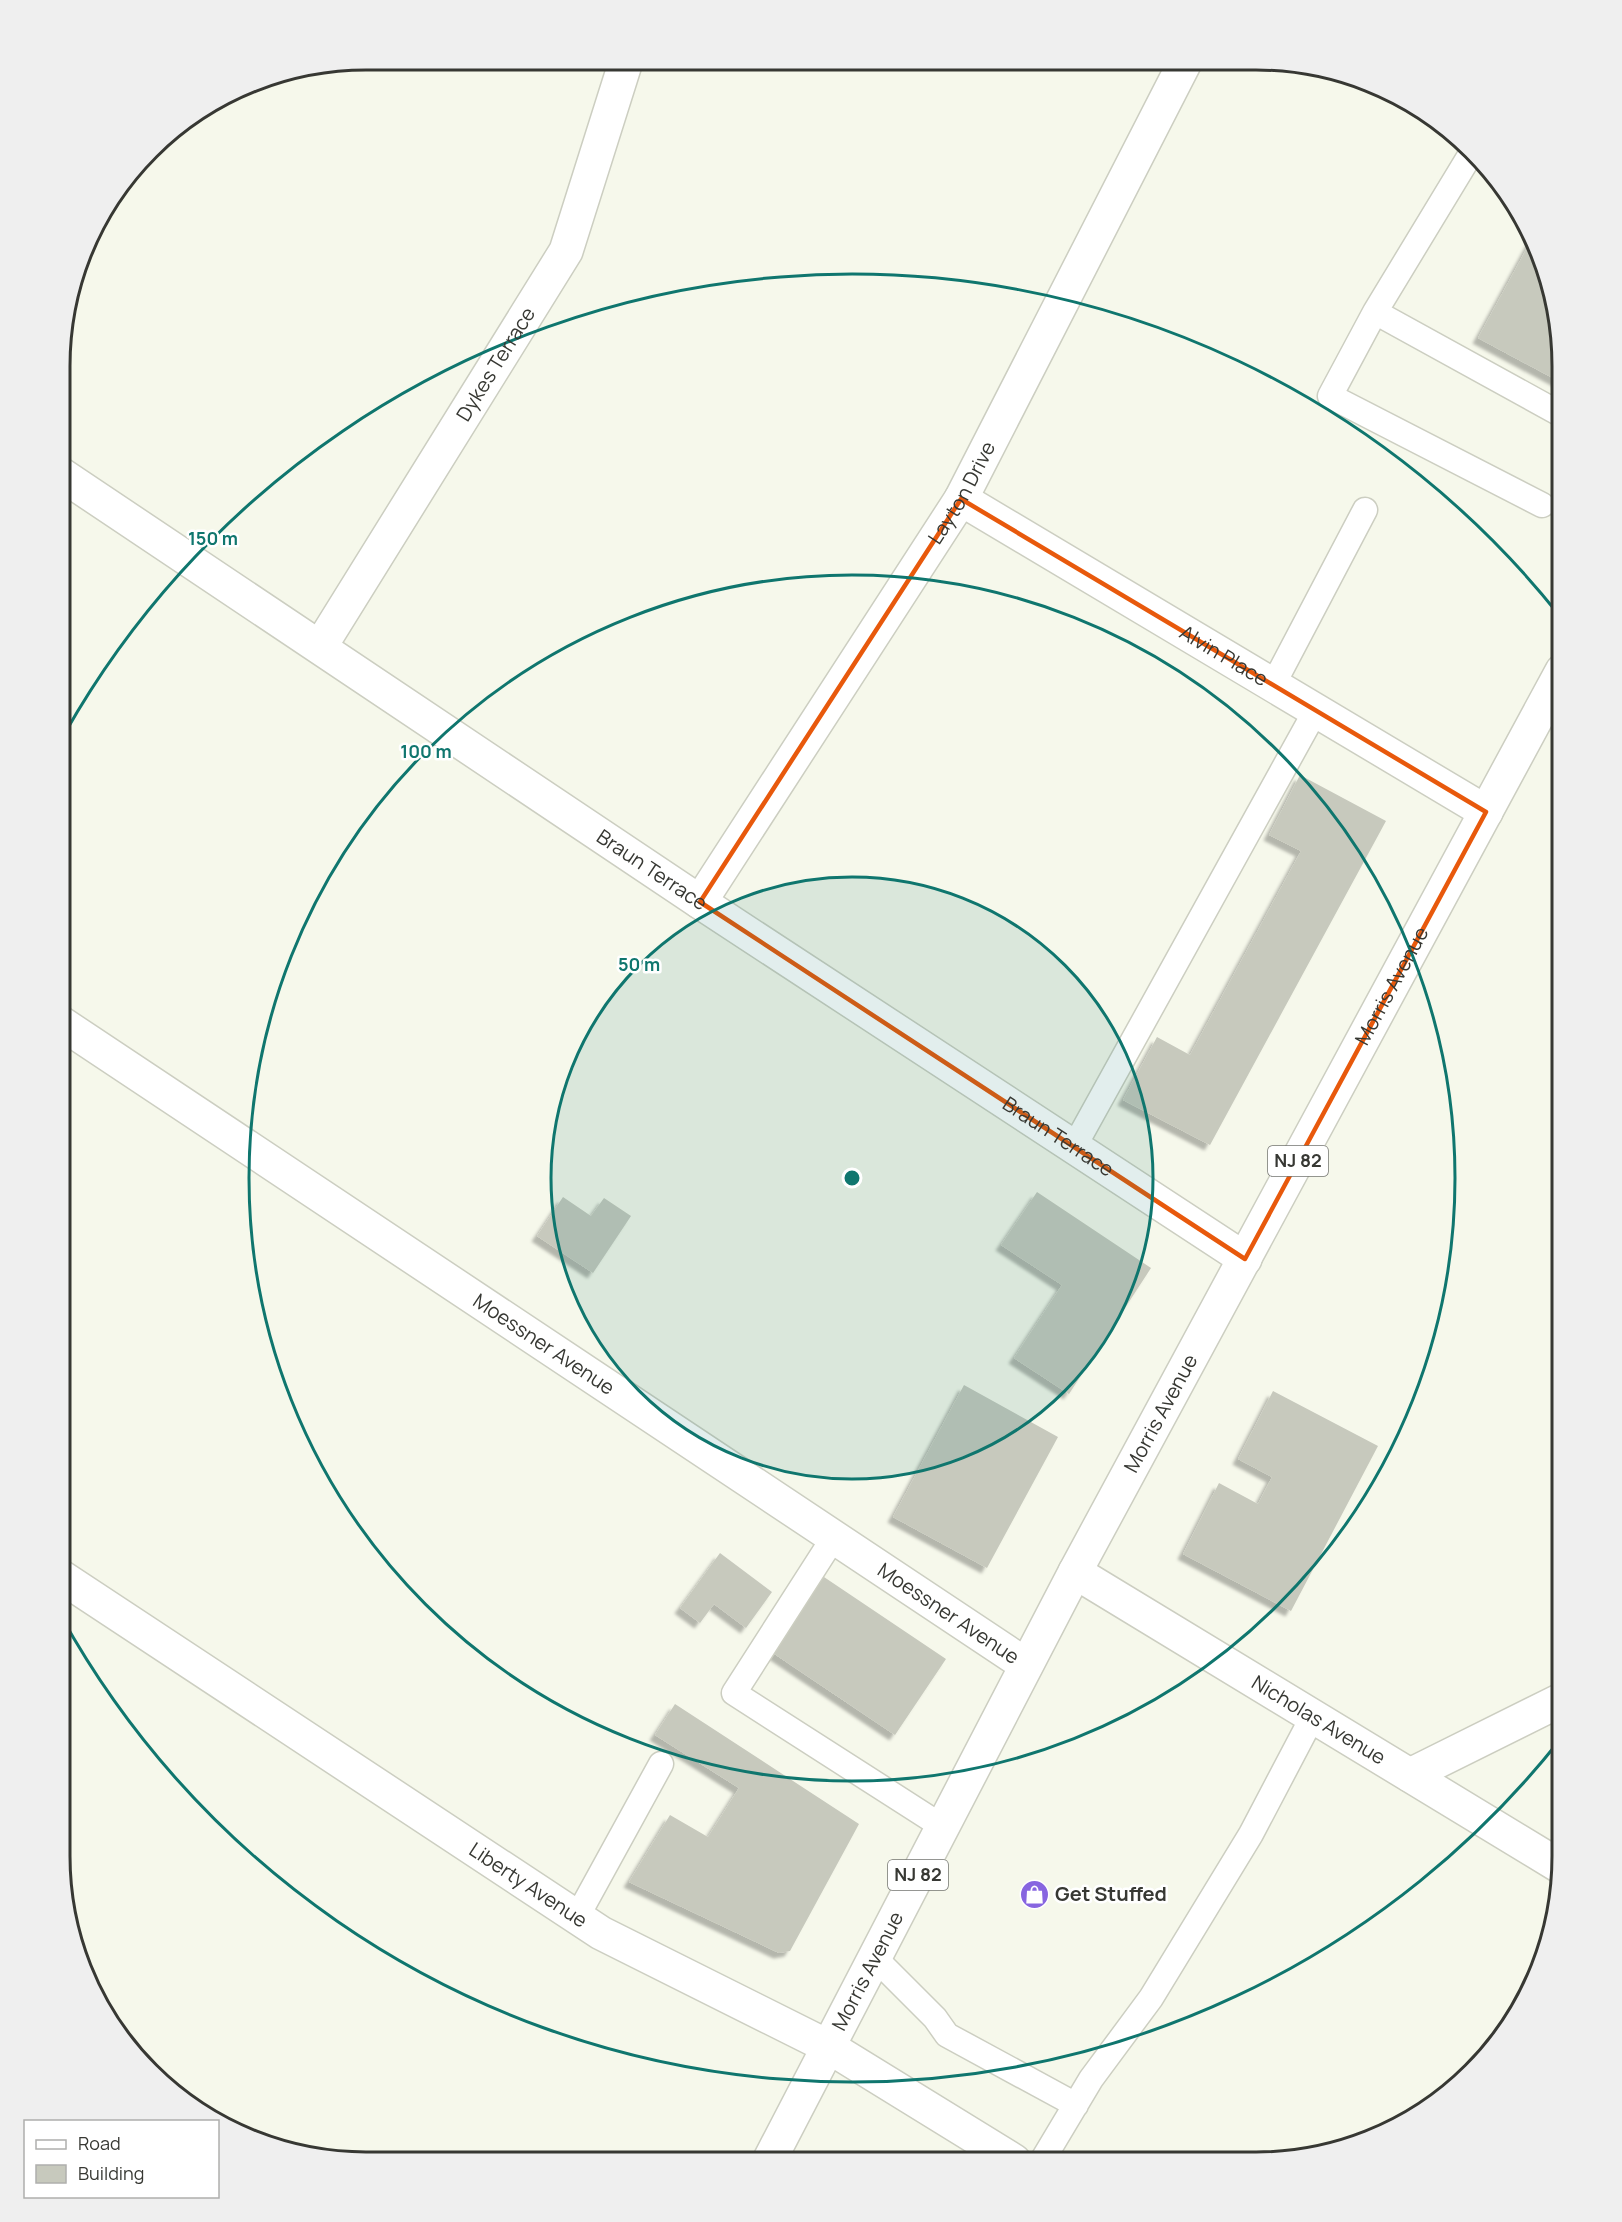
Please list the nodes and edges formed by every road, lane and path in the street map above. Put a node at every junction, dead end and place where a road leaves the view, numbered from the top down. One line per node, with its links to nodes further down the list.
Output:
1 (623, 70): 10 (street, Dykes Terrace)
2 (1181, 70): 7 (street, Layton Drive)
3 (1467, 160): 4 (lane)
4 (1375, 312): 5 (lane); 8 (lane)
5 (1552, 409)
6 (70, 481): 10 (street, Braun Terrace)
7 (961, 499): 11 (street, Alvin Place); 15 (street, Layton Drive)
8 (1542, 505)
9 (1365, 510): 11 (lane)
10 (320, 647): 15 (street, Braun Terrace)
11 (1273, 685): 13 (street, Alvin Place)
12 (1552, 690): 14 (street, Morris Avenue / NJ 82)
13 (1316, 710): 14 (street, Alvin Place); 17 (lane)
14 (1486, 812): 18 (street, Morris Avenue / NJ 82)
15 (700, 902): 17 (street, Braun Terrace)
16 (70, 1028): 19 (street, Moessner Avenue)
17 (1074, 1147): 18 (street, Braun Terrace)
18 (1245, 1259): 20 (street, Morris Avenue / NJ 82)
19 (834, 1537): 22 (street, Moessner Avenue); 27 (lane)
20 (1075, 1572): 22 (street, Morris Avenue / NJ 82); 24 (street, Nicholas Avenue)
21 (70, 1583): 29 (street, Liberty Avenue)
22 (1026, 1665): 27 (street, Morris Avenue / NJ 82)
23 (1552, 1704): 26 (street)
24 (1313, 1716): 26 (street, Nicholas Avenue); 32 (lane)
25 (661, 1764): 29 (lane)
26 (1410, 1775): 28 (street, Nicholas Avenue)
27 (943, 1827): 30 (street, Morris Avenue / NJ 82)
28 (1552, 1861)
29 (577, 1917): 31 (street, Liberty Avenue)
30 (876, 1958): 31 (street, Morris Avenue / NJ 82); 32 (lane)
31 (829, 2047): 33 (street, Morris Avenue / NJ 82); 34 (street, Liberty Avenue)
32 (1076, 2105): 35 (lane)
33 (774, 2152)
34 (999, 2152)
35 (1047, 2152)

